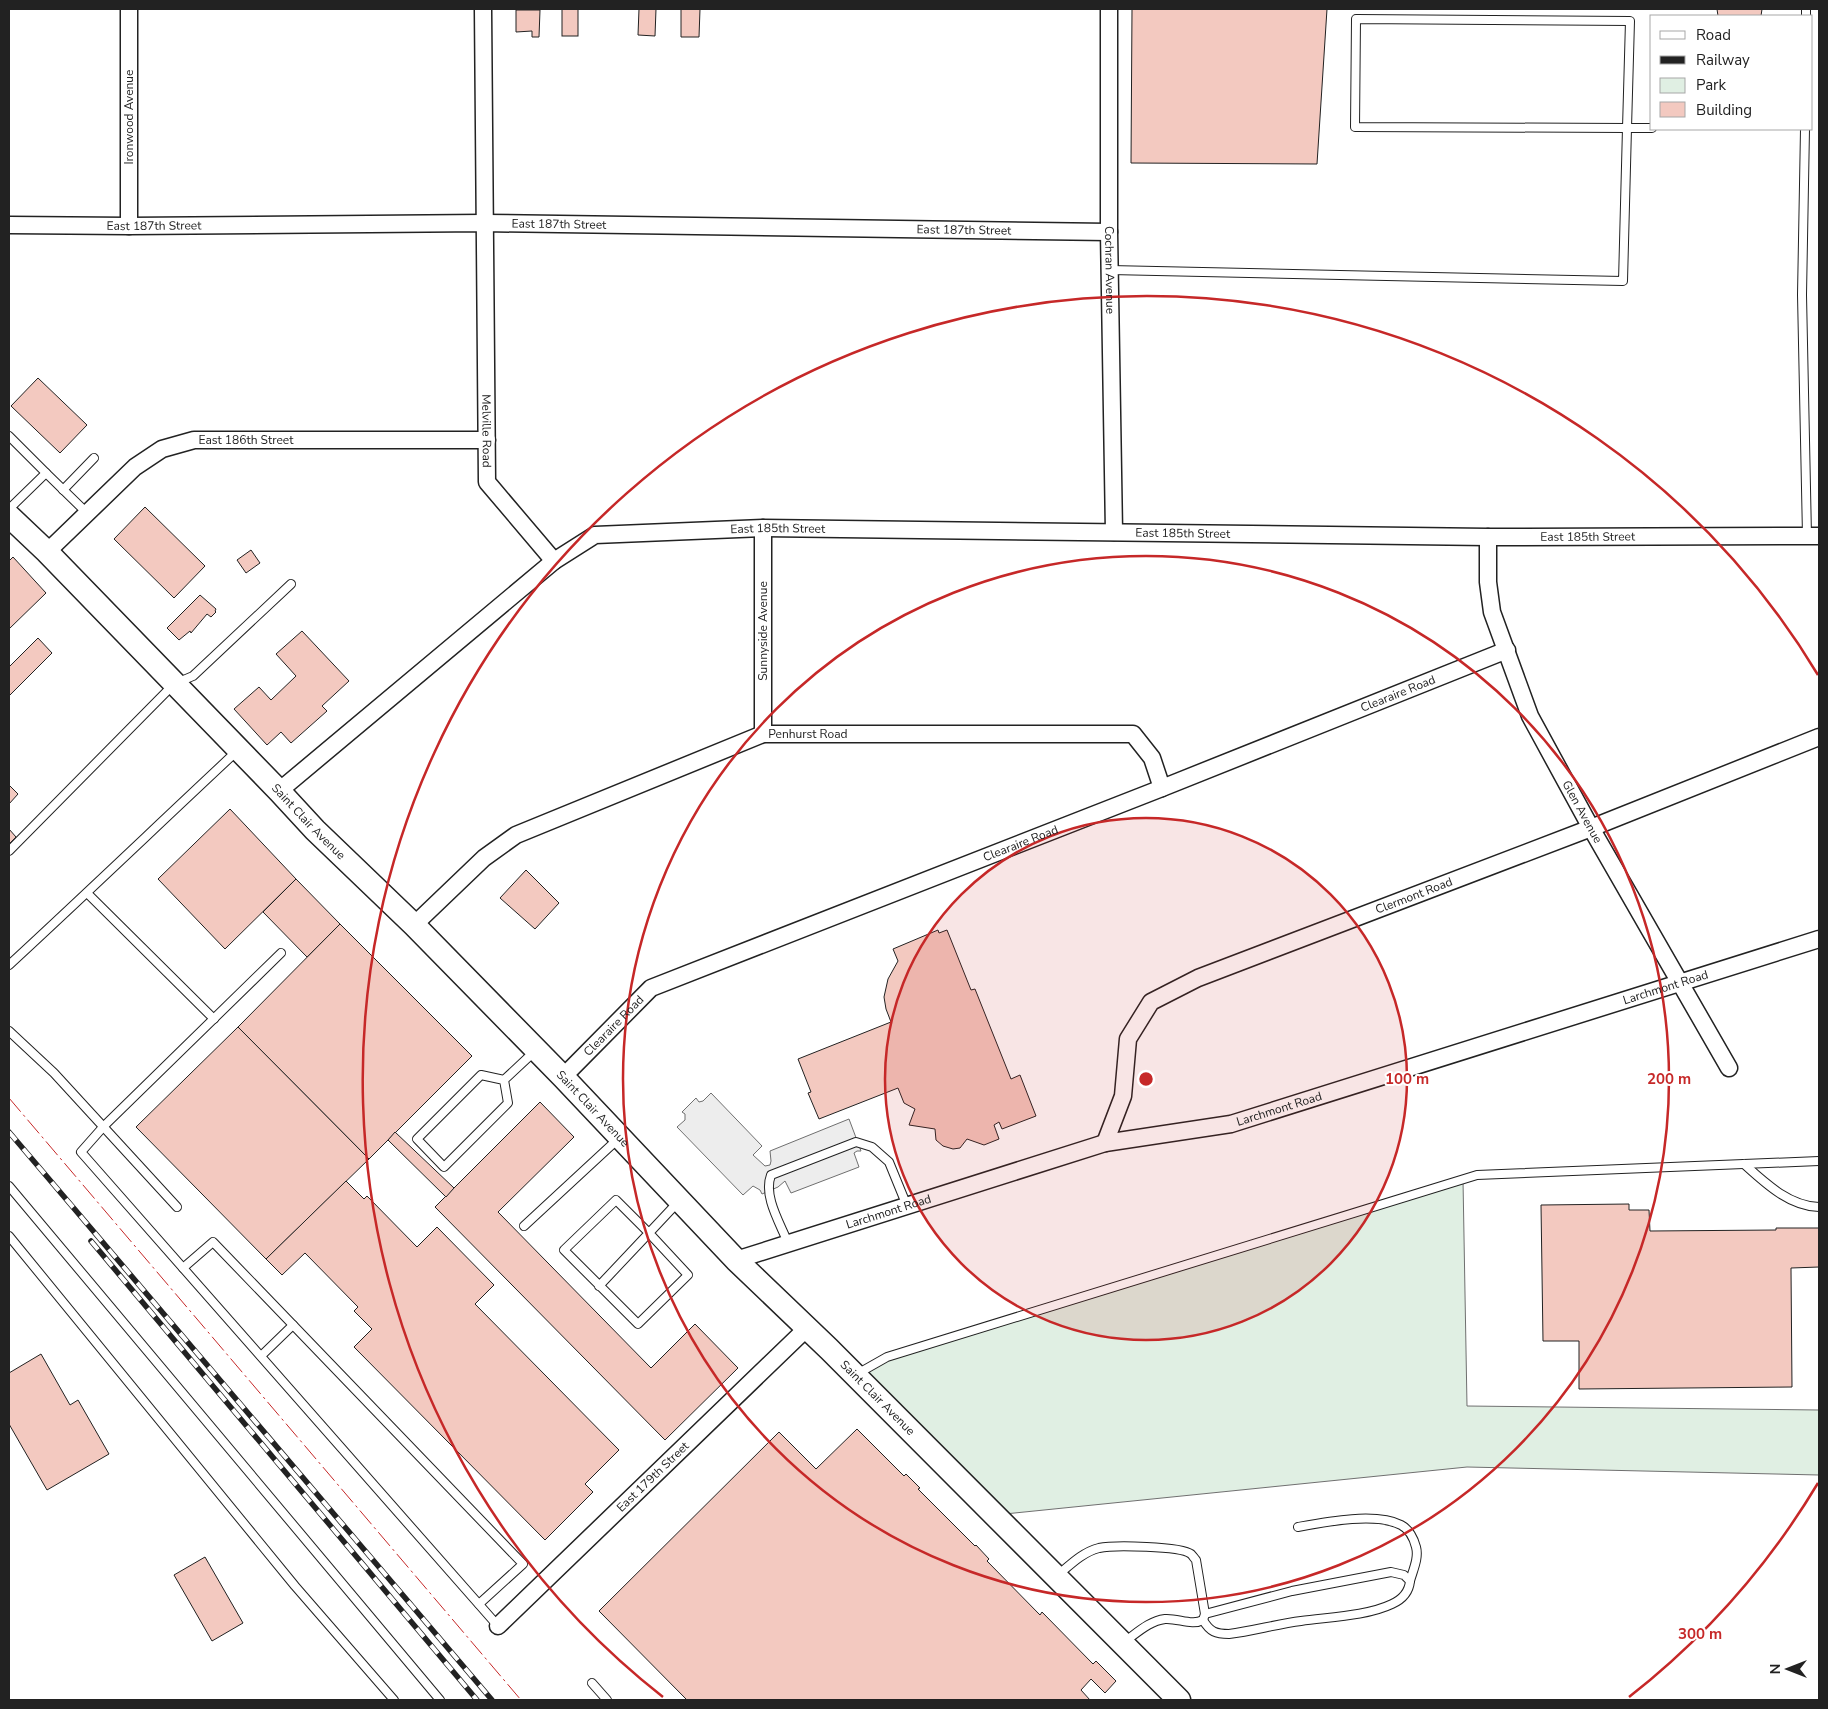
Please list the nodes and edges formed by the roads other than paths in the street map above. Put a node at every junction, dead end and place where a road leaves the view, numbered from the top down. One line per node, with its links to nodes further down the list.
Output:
1 (130, 9): 9 (street, Ironwood Avenue)
2 (483, 9): 7 (street, Melville Road)
3 (1109, 9): 10 (street, Cochran Avenue)
4 (1627, 128): 4 (lane); 5 (lane); 11 (lane)
5 (1650, 128)
6 (1805, 130): 22 (lane)
7 (484, 223): 9 (street, East 187th Street); 10 (street, East 187th Street); 13 (street, Melville Road)
8 (9, 225): 9 (street, East 187th Street)
9 (129, 226)
10 (1109, 232): 11 (street, Cochran Avenue)
11 (1110, 270): 21 (street, Cochran Avenue)
12 (9, 436): 15 (lane)
13 (487, 440): 18 (street, East 186th Street); 25 (street, Melville Road)
14 (94, 458): 16 (lane)
15 (46, 473): 16 (lane); 17 (lane)
16 (63, 490): 18 (lane)
17 (9, 509)
18 (86, 513): 24 (street, East 186th Street)
19 (9, 516): 24 (street, Saint Clair Avenue)
20 (763, 528): 21 (street, East 185th Street); 25 (street, East 185th Street); 29 (street, Sunnyside Avenue)
21 (1114, 532): 23 (street, East 185th Street)
22 (1813, 536): 23 (street, East 185th Street)
23 (1488, 537): 27 (street, Glen Avenue)
24 (47, 552): 28 (street, Saint Clair Avenue)
25 (554, 561): 33 (street)
26 (291, 584): 28 (lane)
27 (1507, 650): 32 (street, Clearaire Road); 34 (street, Glen Avenue)
28 (174, 684): 31 (street, Saint Clair Avenue); 35 (lane)
29 (763, 734): 32 (street, Penhurst Road); 37 (street, Penhurst Road)
30 (1819, 737): 34 (street, Clermont Road)
31 (239, 750): 33 (street, Saint Clair Avenue); 36 (lane)
32 (1162, 788): 46 (street, Clearaire Road)
33 (279, 790): 37 (street, Saint Clair Avenue)
34 (1591, 828): 41 (street, Glen Avenue); 50 (street, Clermont Road)
35 (9, 851)
36 (87, 892): 40 (lane); 42 (lane)
37 (414, 925): 44 (street, Saint Clair Avenue)
38 (1819, 939): 41 (street, Larchmont Road)
39 (281, 953): 42 (lane)
40 (9, 965)
41 (1680, 983): 45 (street, Glen Avenue); 50 (street, Larchmont Road)
42 (214, 1019): 48 (lane)
43 (9, 1031): 48 (lane)
44 (536, 1050): 46 (street, Saint Clair Avenue); 47 (lane)
45 (1729, 1068)
46 (562, 1077): 49 (street, Saint Clair Avenue)
47 (504, 1080): 47 (lane)
48 (104, 1126): 56 (lane); 63 (lane)
49 (620, 1138): 54 (street, Saint Clair Avenue); 58 (lane)
50 (1105, 1143): 55 (street, Larchmont Road)
51 (1819, 1161): 52 (lane)
52 (1744, 1164): 57 (lane); 68 (lane)
53 (9, 1186): 79 (lane)
54 (679, 1200): 59 (lane); 62 (street, Saint Clair Avenue)
55 (907, 1206): 61 (street, Larchmont Road); 61 (lane)
56 (176, 1207)
57 (1819, 1207)
58 (524, 1226)
59 (649, 1233): 64 (lane); 64 (lane); 64 (lane)
60 (9, 1236): 78 (lane)
61 (788, 1243): 62 (street, Larchmont Road)
62 (736, 1260): 66 (street, Saint Clair Avenue)
63 (183, 1268): 65 (lane); 67 (lane)
64 (599, 1286)
65 (293, 1324): 67 (lane); 72 (lane)
66 (808, 1328): 68 (street, Saint Clair Avenue); 74 (street, East 179th Street)
67 (261, 1356): 72 (lane)
68 (855, 1375): 70 (street, Saint Clair Avenue)
69 (1298, 1527): 71 (lane)
70 (1056, 1576): 73 (lane); 75 (street, Saint Clair Avenue)
71 (1410, 1581): 73 (lane); 73 (lane)
72 (479, 1604): 74 (lane)
73 (1204, 1617): 75 (lane)
74 (498, 1626)
75 (1122, 1644): 77 (street, Saint Clair Avenue)
76 (592, 1683): 80 (lane)
77 (1176, 1699)
78 (394, 1700)
79 (440, 1700)
80 (607, 1700)

